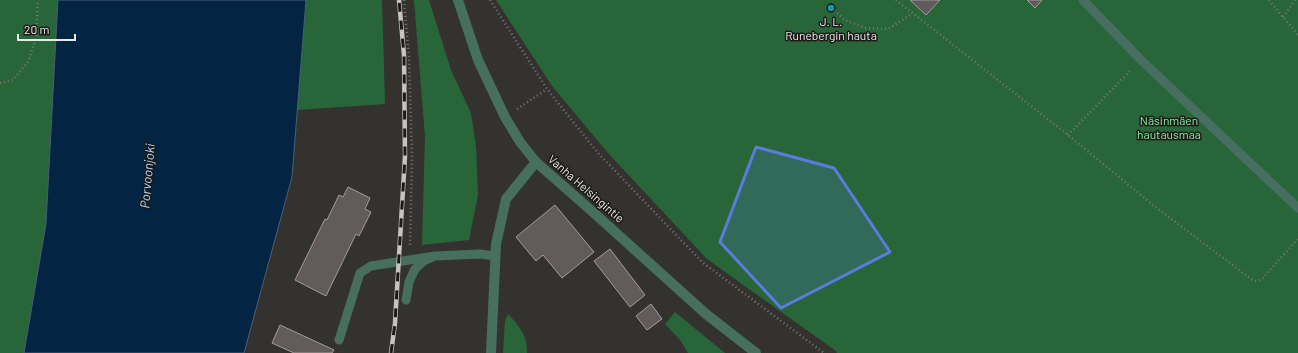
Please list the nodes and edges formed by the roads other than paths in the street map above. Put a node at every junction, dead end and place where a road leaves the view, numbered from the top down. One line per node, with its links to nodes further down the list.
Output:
1 (458, 0): 3 (street, Vanha Helsingintie)
2 (1083, 0): 4 (lane)
3 (536, 162): 6 (street); 10 (street, Vanha Helsingintie)
4 (1298, 208)
5 (436, 256): 6 (lane); 7 (lane); 8 (lane)
6 (495, 256): 9 (street)
7 (406, 300)
8 (339, 340)
9 (491, 353)
10 (756, 353)

